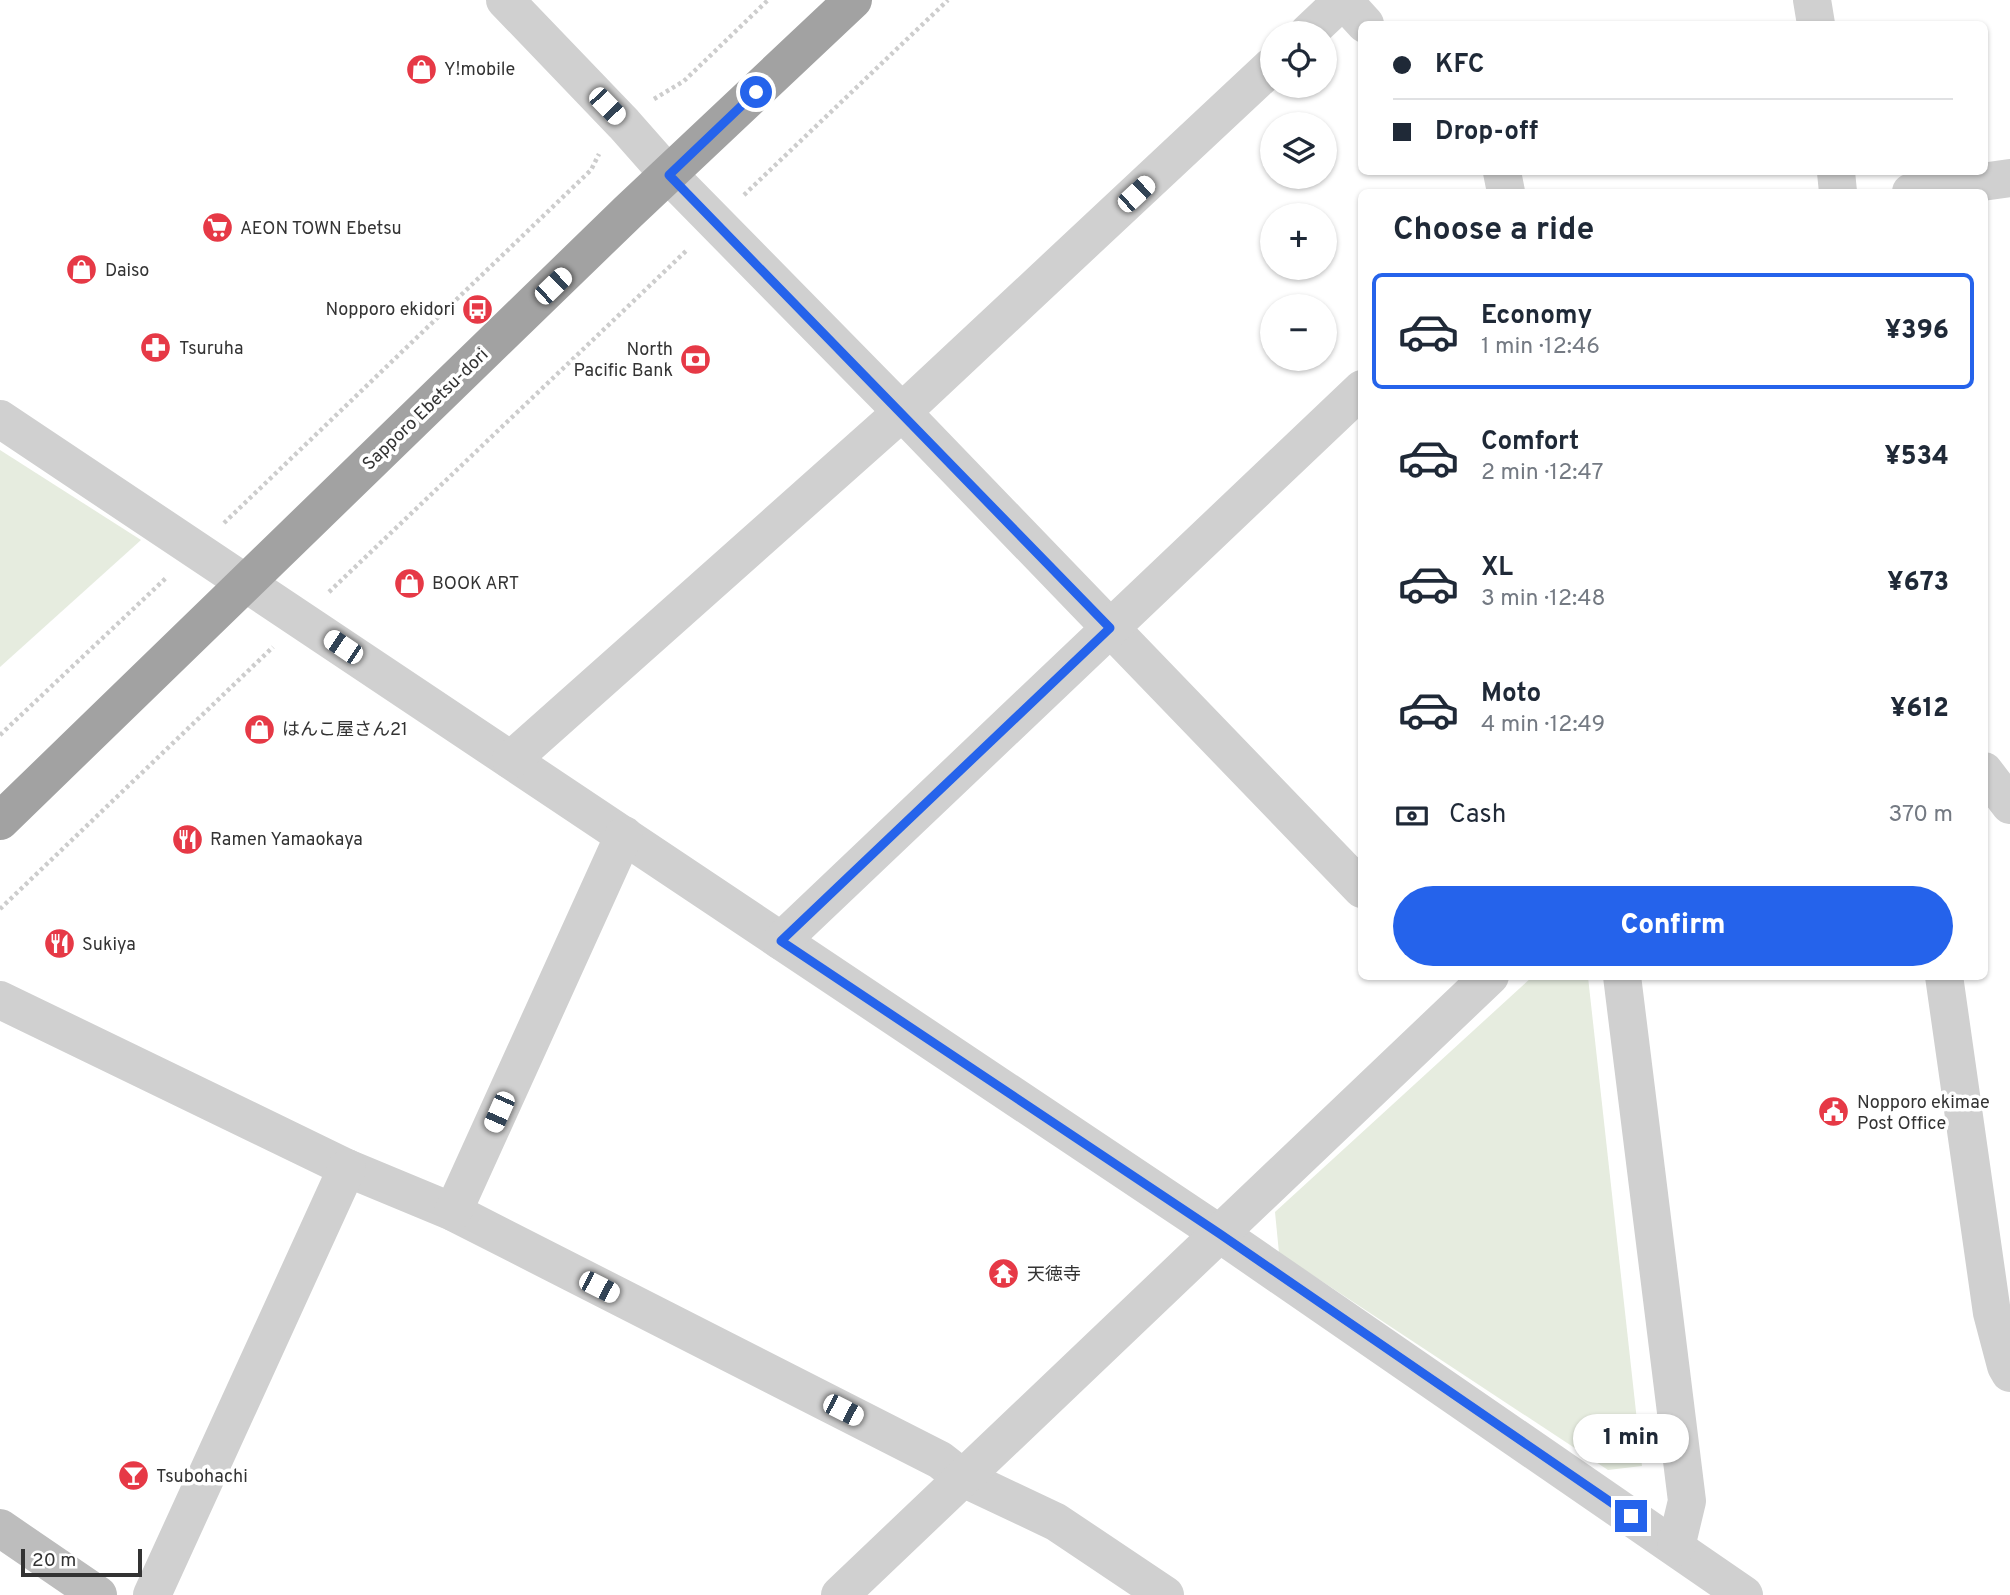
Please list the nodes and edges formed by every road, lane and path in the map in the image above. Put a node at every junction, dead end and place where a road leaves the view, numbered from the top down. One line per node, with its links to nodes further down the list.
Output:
1 (505, 0): 11 (street)
2 (768, 0): 11 (path)
3 (853, 0): 12 (highway, Sapporo Ebetsu-dori)
4 (948, 0): 15 (path)
5 (1343, 0): 7 (street); 8 (street)
6 (1812, 0): 9 (street)
7 (1321, 21)
8 (1363, 21)
9 (1816, 21)
10 (1260, 77): 17 (street)
11 (624, 124): 12 (street); 19 (path)
12 (669, 175): 15 (street); 20 (highway, Sapporo Ebetsu-dori)
13 (2010, 178): 14 (street)
14 (1932, 189)
15 (716, 223): 17 (street); 21 (path)
16 (1358, 393): 22 (street)
17 (902, 412): 22 (street); 24 (street)
18 (0, 419): 19 (street)
19 (197, 549): 20 (street); 23 (path)
20 (247, 583): 21 (street); 27 (highway, Sapporo Ebetsu-dori)
21 (302, 619): 24 (street); 30 (path)
22 (1110, 628): 29 (street); 31 (street)
23 (0, 735)
24 (511, 760): 28 (street)
25 (1988, 776): 26 (street)
26 (2010, 805)
27 (0, 821)
28 (624, 835): 31 (street); 37 (street)
29 (1358, 885)
30 (0, 909)
31 (781, 941): 38 (street)
32 (1622, 980): 42 (street)
33 (1945, 980): 39 (street)
34 (1468, 984): 38 (street)
35 (0, 1000): 36 (street)
36 (347, 1168): 37 (street); 44 (street)
37 (453, 1212): 40 (street)
38 (1220, 1234): 40 (street); 42 (street)
39 (2010, 1373)
40 (963, 1478): 45 (street); 46 (street)
41 (0, 1528): 43 (main road)
42 (1676, 1547): 47 (street)
43 (98, 1595)
44 (152, 1595)
45 (840, 1595)
46 (1165, 1595)
47 (1744, 1595)

